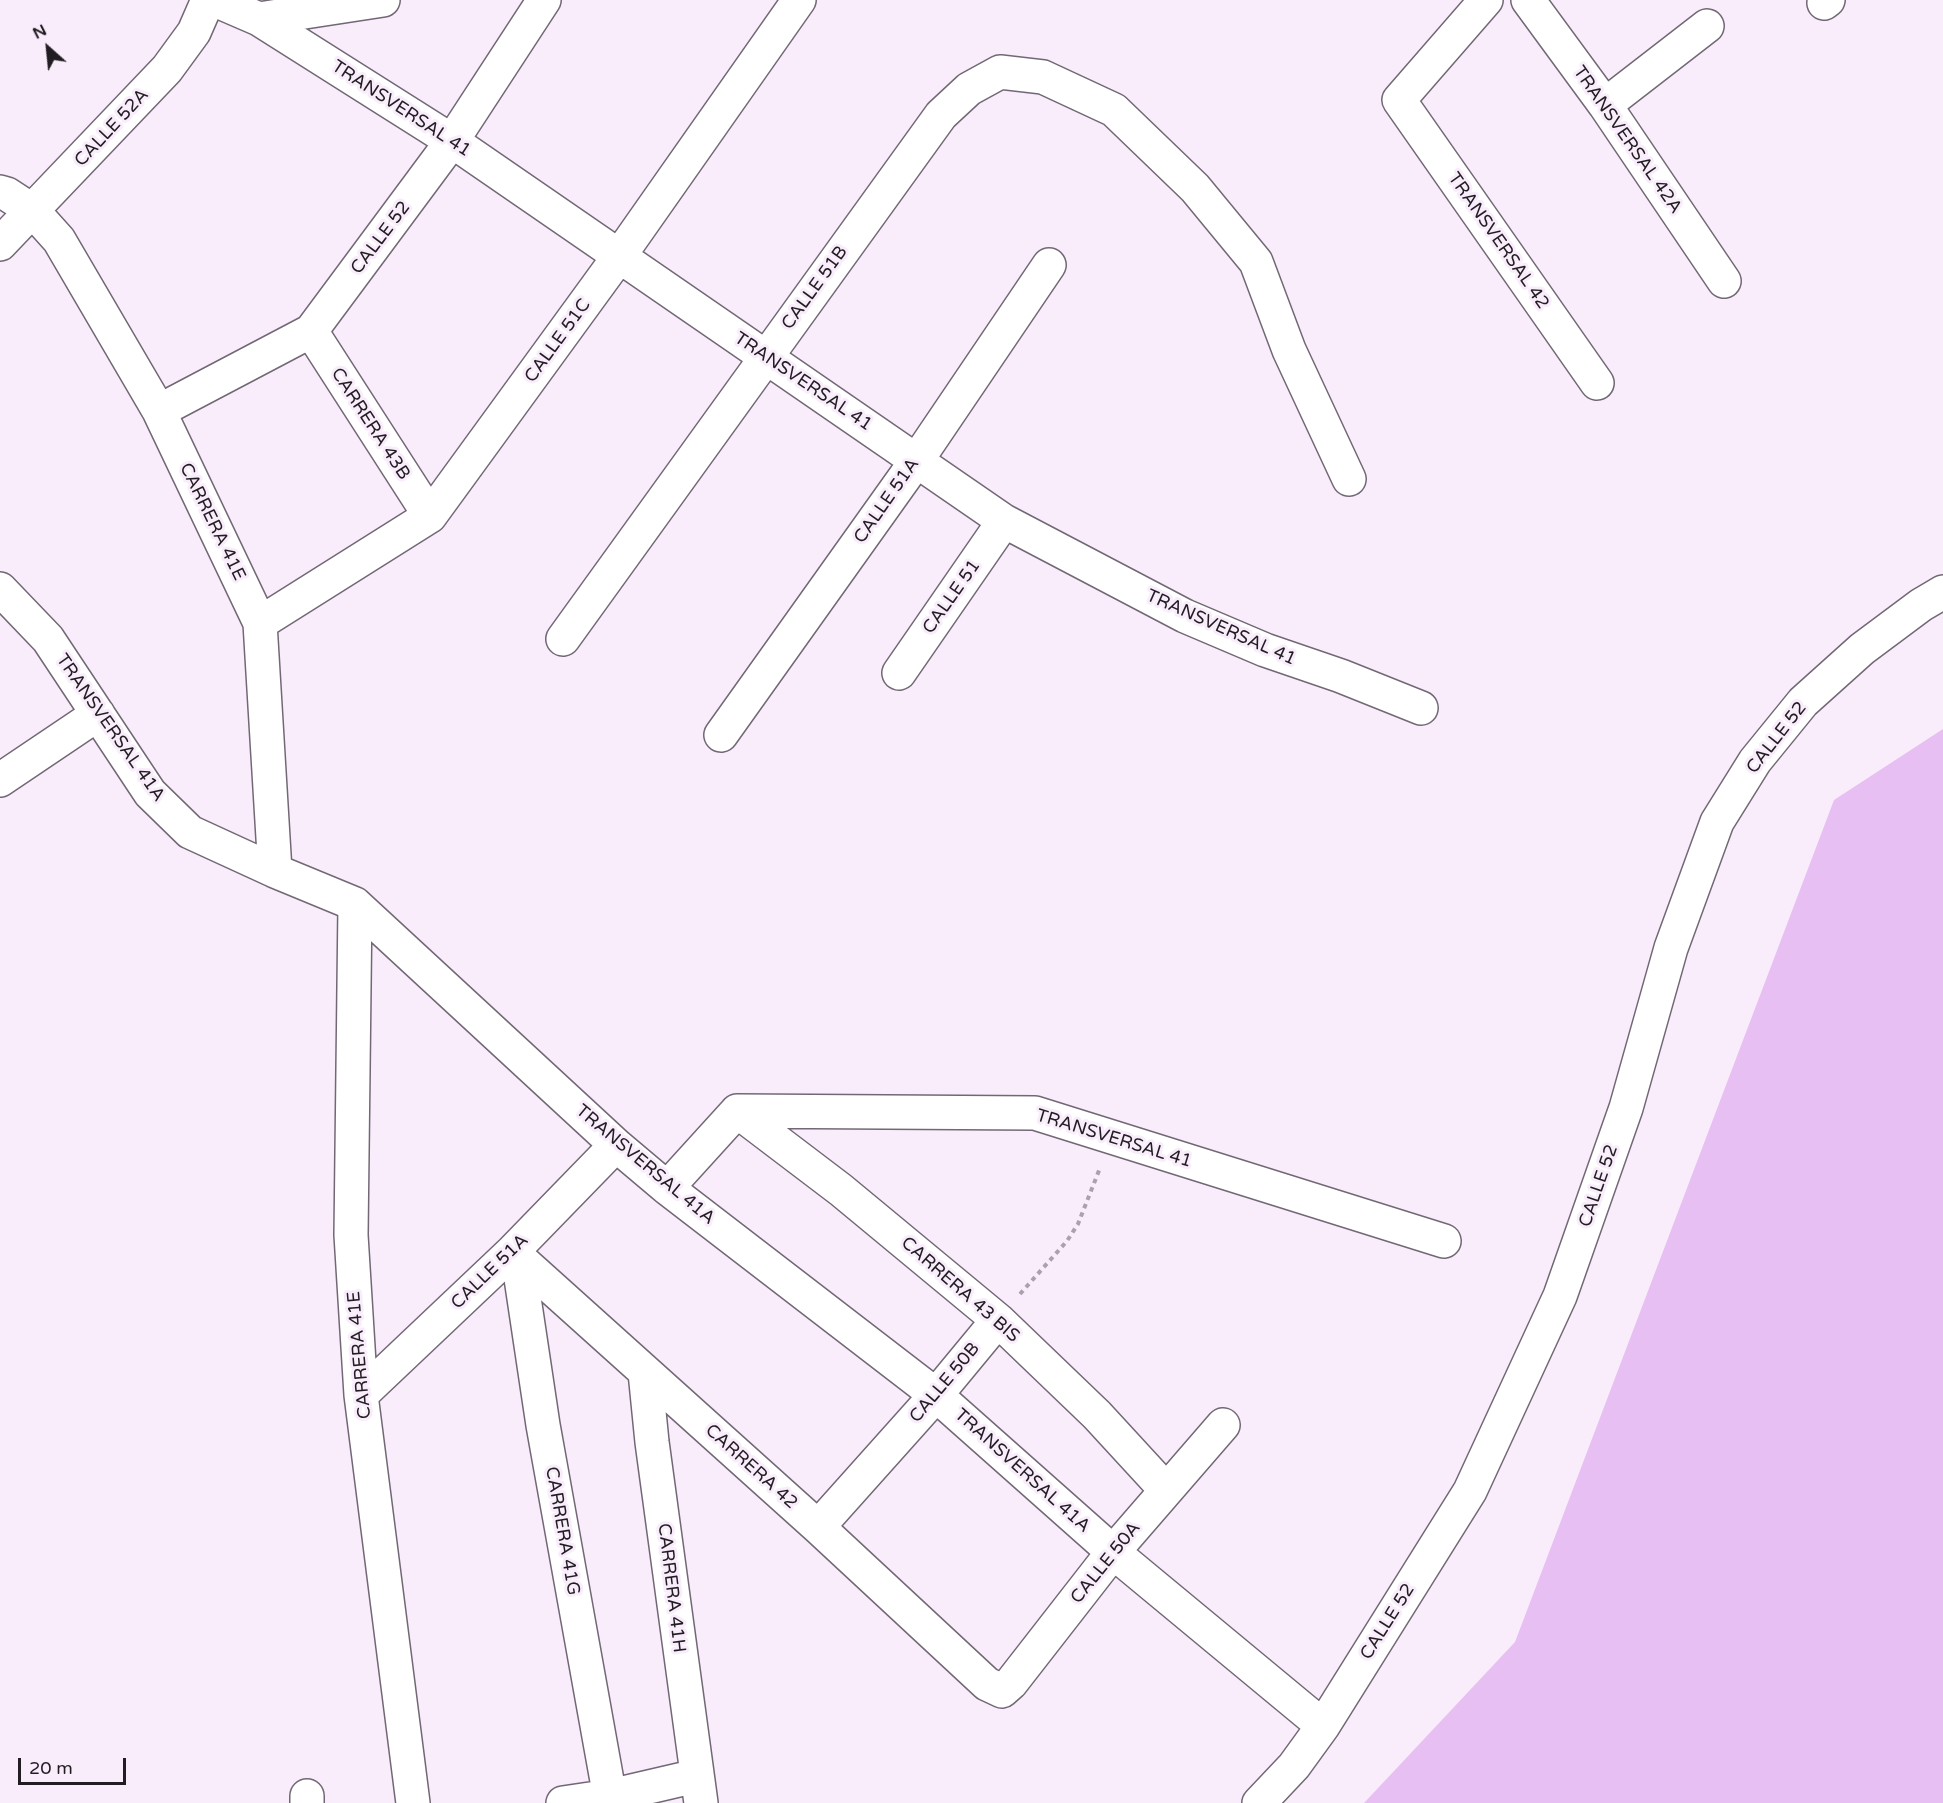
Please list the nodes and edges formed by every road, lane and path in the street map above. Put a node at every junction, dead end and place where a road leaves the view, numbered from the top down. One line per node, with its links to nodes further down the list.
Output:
1 (208, 0): 13 (street, CALLE 52A)
2 (214, 0): 8 (street, TRANSVERSAL 41)
3 (383, 0): 8 (street)
4 (544, 0): 11 (street, CALLE 52)
5 (799, 0): 15 (street, CALLE 51C)
6 (1486, 0): 20 (street, TRANSVERSAL 42)
7 (1528, 0): 10 (street, TRANSVERSAL 42A)
8 (259, 19): 11 (street, TRANSVERSAL 41)
9 (1707, 26): 10 (street)
10 (1605, 105): 17 (street, TRANSVERSAL 42A)
11 (452, 141): 15 (street, TRANSVERSAL 41); 18 (street, CALLE 52)
12 (0, 192): 13 (street)
13 (33, 211): 14 (street, CALLE 52A); 21 (street, CARRERA 41E)
14 (0, 244)
15 (620, 255): 19 (street, TRANSVERSAL 41); 24 (street, CALLE 51C)
16 (1049, 265): 22 (street, CALLE 51A)
17 (1724, 281)
18 (311, 331): 21 (street, CALLE 52); 24 (street, CARRERA 43B)
19 (765, 358): 22 (street, TRANSVERSAL 41); 23 (street, CALLE 51B); 29 (street, CALLE 51B)
20 (1598, 383)
21 (159, 411): 28 (street, CARRERA 41E)
22 (917, 460): 25 (street, TRANSVERSAL 41); 33 (street, CALLE 51A)
23 (1349, 479)
24 (430, 516): 28 (street, CALLE 51C)
25 (1004, 521): 30 (street, CALLE 51); 31 (street, TRANSVERSAL 41)
26 (0, 589): 32 (street, TRANSVERSAL 41A)
27 (1943, 592): 52 (street, CALLE 52)
28 (260, 623): 35 (street, CARRERA 41E)
29 (563, 639)
30 (899, 673)
31 (1421, 708)
32 (98, 714): 34 (street); 35 (street, TRANSVERSAL 41A)
33 (721, 735)
34 (0, 780)
35 (275, 871): 36 (street, TRANSVERSAL 41A)
36 (354, 904): 39 (street, TRANSVERSAL 41A); 45 (street, CARRERA 41E)
37 (737, 1111): 38 (street, TRANSVERSAL 41); 40 (street); 43 (street, CARRERA 43 BIS)
38 (1112, 1137): 41 (street, TRANSVERSAL 41); 43 (path)
39 (616, 1145): 40 (street, TRANSVERSAL 41A); 42 (street, CALLE 51A)
40 (667, 1188): 46 (street, TRANSVERSAL 41A)
41 (1444, 1241)
42 (515, 1255): 44 (street, CARRERA 42); 45 (street, CALLE 51A); 54 (street, CARRERA 41G)
43 (998, 1320): 46 (street, CALLE 50B); 48 (street, CARRERA 43 BIS)
44 (645, 1372): 49 (street, CARRERA 42); 53 (street, CARRERA 41H)
45 (361, 1395): 55 (street, CARRERA 41E)
46 (936, 1395): 49 (street, CALLE 50B); 50 (street, TRANSVERSAL 41A)
47 (1223, 1425): 48 (street, CALLE 50A)
48 (1166, 1491): 50 (street, CALLE 50A)
49 (818, 1527): 51 (street, CARRERA 42)
50 (1113, 1552): 51 (street, CALLE 50A); 52 (street, TRANSVERSAL 41A)
51 (987, 1684)
52 (1323, 1726): 57 (street, CALLE 52)
53 (698, 1789): 54 (street)
54 (610, 1799): 56 (street)
55 (412, 1803)
56 (563, 1803)
57 (1259, 1803)

